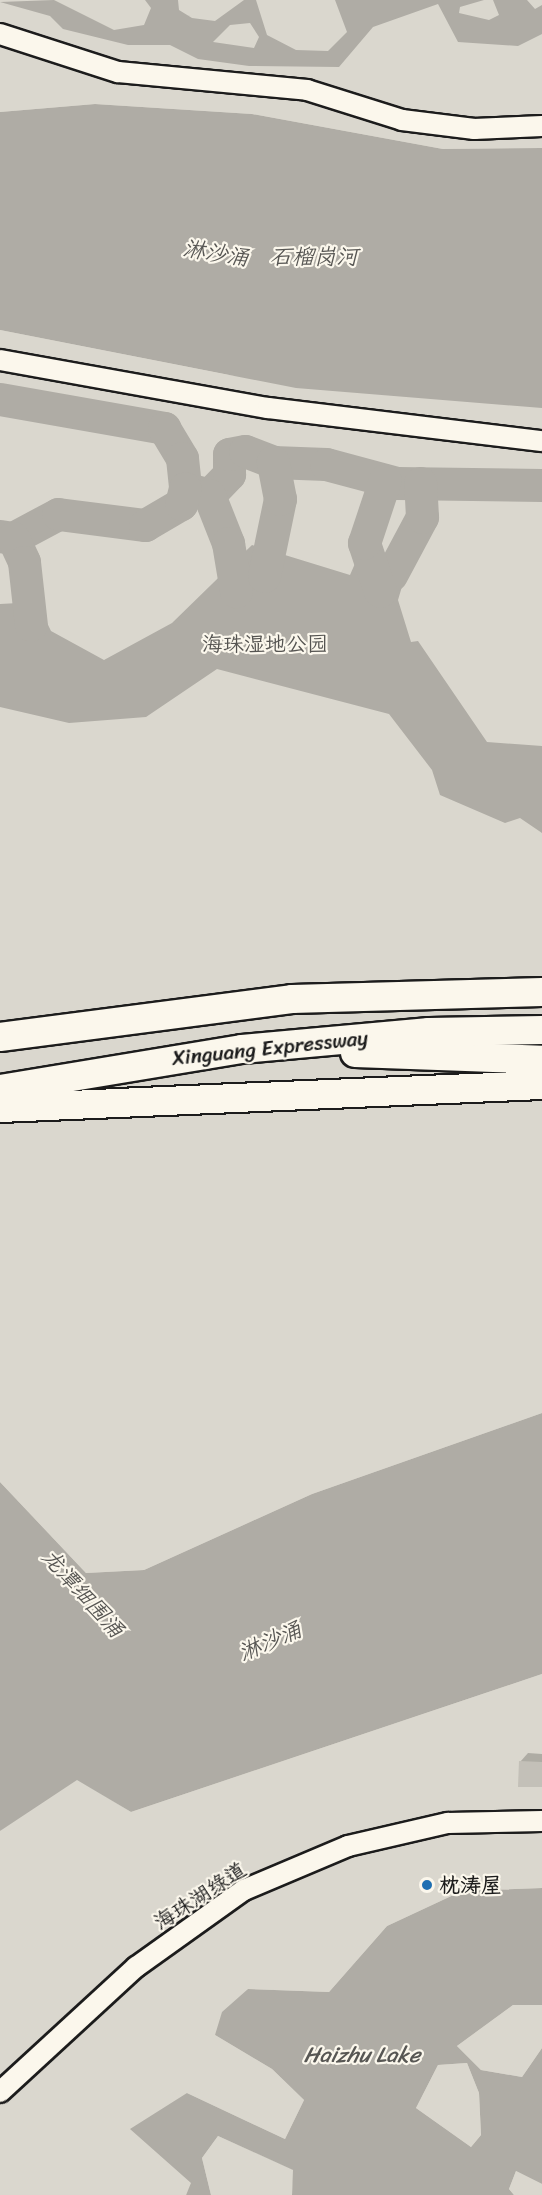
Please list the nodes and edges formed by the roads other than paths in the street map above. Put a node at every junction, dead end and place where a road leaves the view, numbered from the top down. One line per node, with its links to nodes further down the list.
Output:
1 (0, 34): 2 (street)
2 (542, 126)
3 (0, 360): 4 (street)
4 (542, 441)
5 (542, 989): 7 (highway, Xinguang Expressway)
6 (542, 1030): 8 (highway, Xinguang Expressway)
7 (0, 1036)
8 (242, 1049): 9 (highway); 11 (highway, Xinguang Expressway)
9 (542, 1060)
10 (542, 1085): 12 (highway)
11 (0, 1089)
12 (0, 1108)
13 (542, 1821): 14 (street, 海珠湖绿道)
14 (0, 2092)

